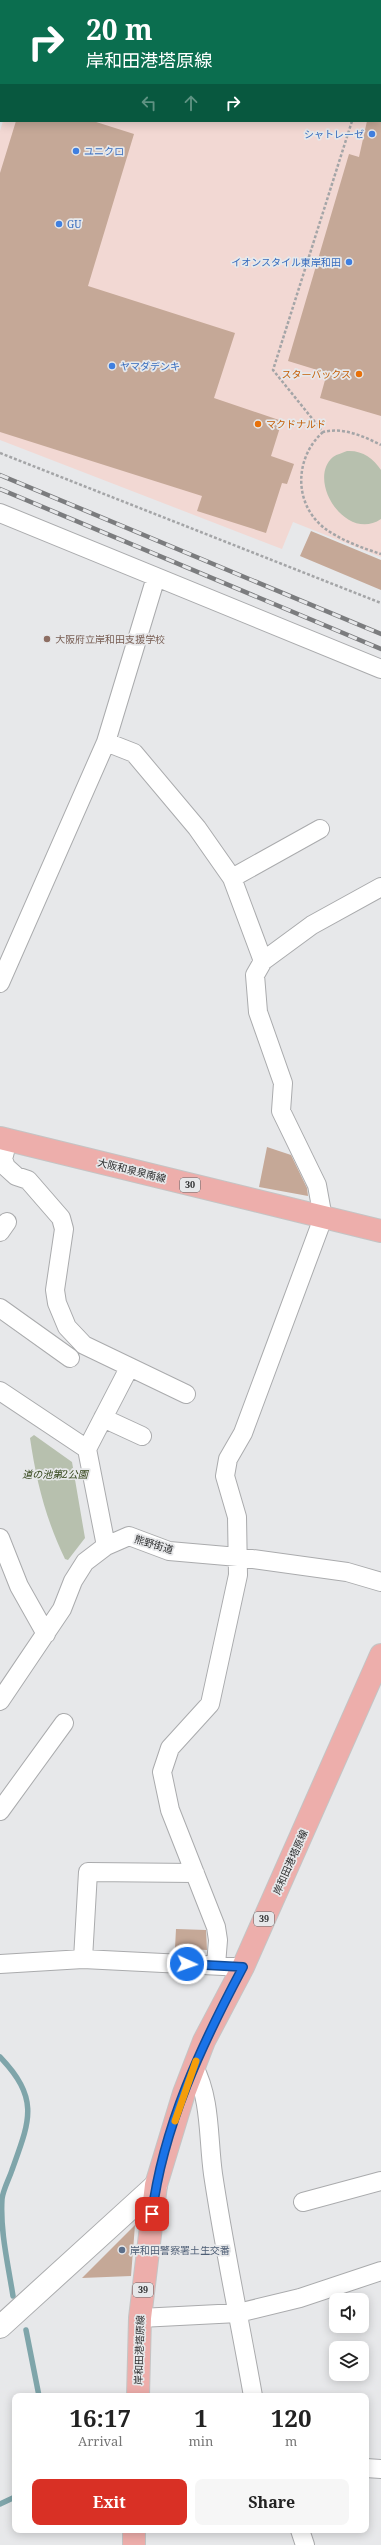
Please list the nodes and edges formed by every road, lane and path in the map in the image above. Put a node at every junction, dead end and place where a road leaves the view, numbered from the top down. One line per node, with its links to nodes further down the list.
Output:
1 (352, 122): 2 (path)
2 (323, 432): 3 (path); 6 (path)
3 (381, 445)
4 (0, 453): 8 (path)
5 (0, 513): 7 (street)
6 (381, 554)
7 (156, 578): 9 (street); 10 (street)
8 (381, 603)
9 (381, 669)
10 (106, 742): 12 (street); 15 (street)
11 (320, 829): 12 (street)
12 (232, 878): 14 (street)
13 (381, 887): 14 (street)
14 (263, 961): 17 (street)
15 (0, 983)
16 (4, 1139): 17 (main road, 大阪和泉泉南線 / 30); 21 (street)
17 (323, 1218): 18 (main road, 大阪和泉泉南線 / 30); 29 (street)
18 (381, 1231)
19 (0, 1308): 20 (street)
20 (70, 1358)
21 (129, 1368): 23 (street); 24 (street)
22 (0, 1391): 26 (street)
23 (186, 1394)
24 (103, 1418): 25 (street); 26 (street)
25 (142, 1436)
26 (87, 1449): 28 (street)
27 (0, 1538): 31 (street)
28 (106, 1546): 29 (street, 熊野街道); 31 (street, 熊野街道)
29 (238, 1557): 30 (street, 熊野街道); 36 (street)
30 (381, 1582)
31 (46, 1634): 33 (street, 熊野街道)
32 (381, 1655): 40 (main road, 岸和田港塔原線 / 39)
33 (0, 1701)
34 (64, 1723): 35 (street)
35 (0, 1811)
36 (195, 1873): 37 (street); 39 (street)
37 (83, 1959): 38 (street); 39 (street)
38 (0, 1964)
39 (216, 1965): 40 (street)
40 (243, 1967): 41 (main road, 岸和田港塔原線 / 39)
41 (194, 2067): 43 (main road, 岸和田港塔原線 / 39); 46 (street)
42 (381, 2182): 44 (street)
43 (156, 2185): 47 (main road, 岸和田港塔原線 / 39); 48 (street)
44 (303, 2202)
45 (381, 2272): 46 (street)
46 (238, 2313): 47 (street); 50 (street)
47 (140, 2318): 49 (main road, 岸和田港塔原線 / 39)
48 (0, 2327)
49 (138, 2393)
50 (252, 2393)
51 (369, 2468): 52 (street)
52 (381, 2469)
53 (134, 2533): 55 (main road)
54 (301, 2533): 56 (street)
55 (134, 2545)
56 (305, 2545)

